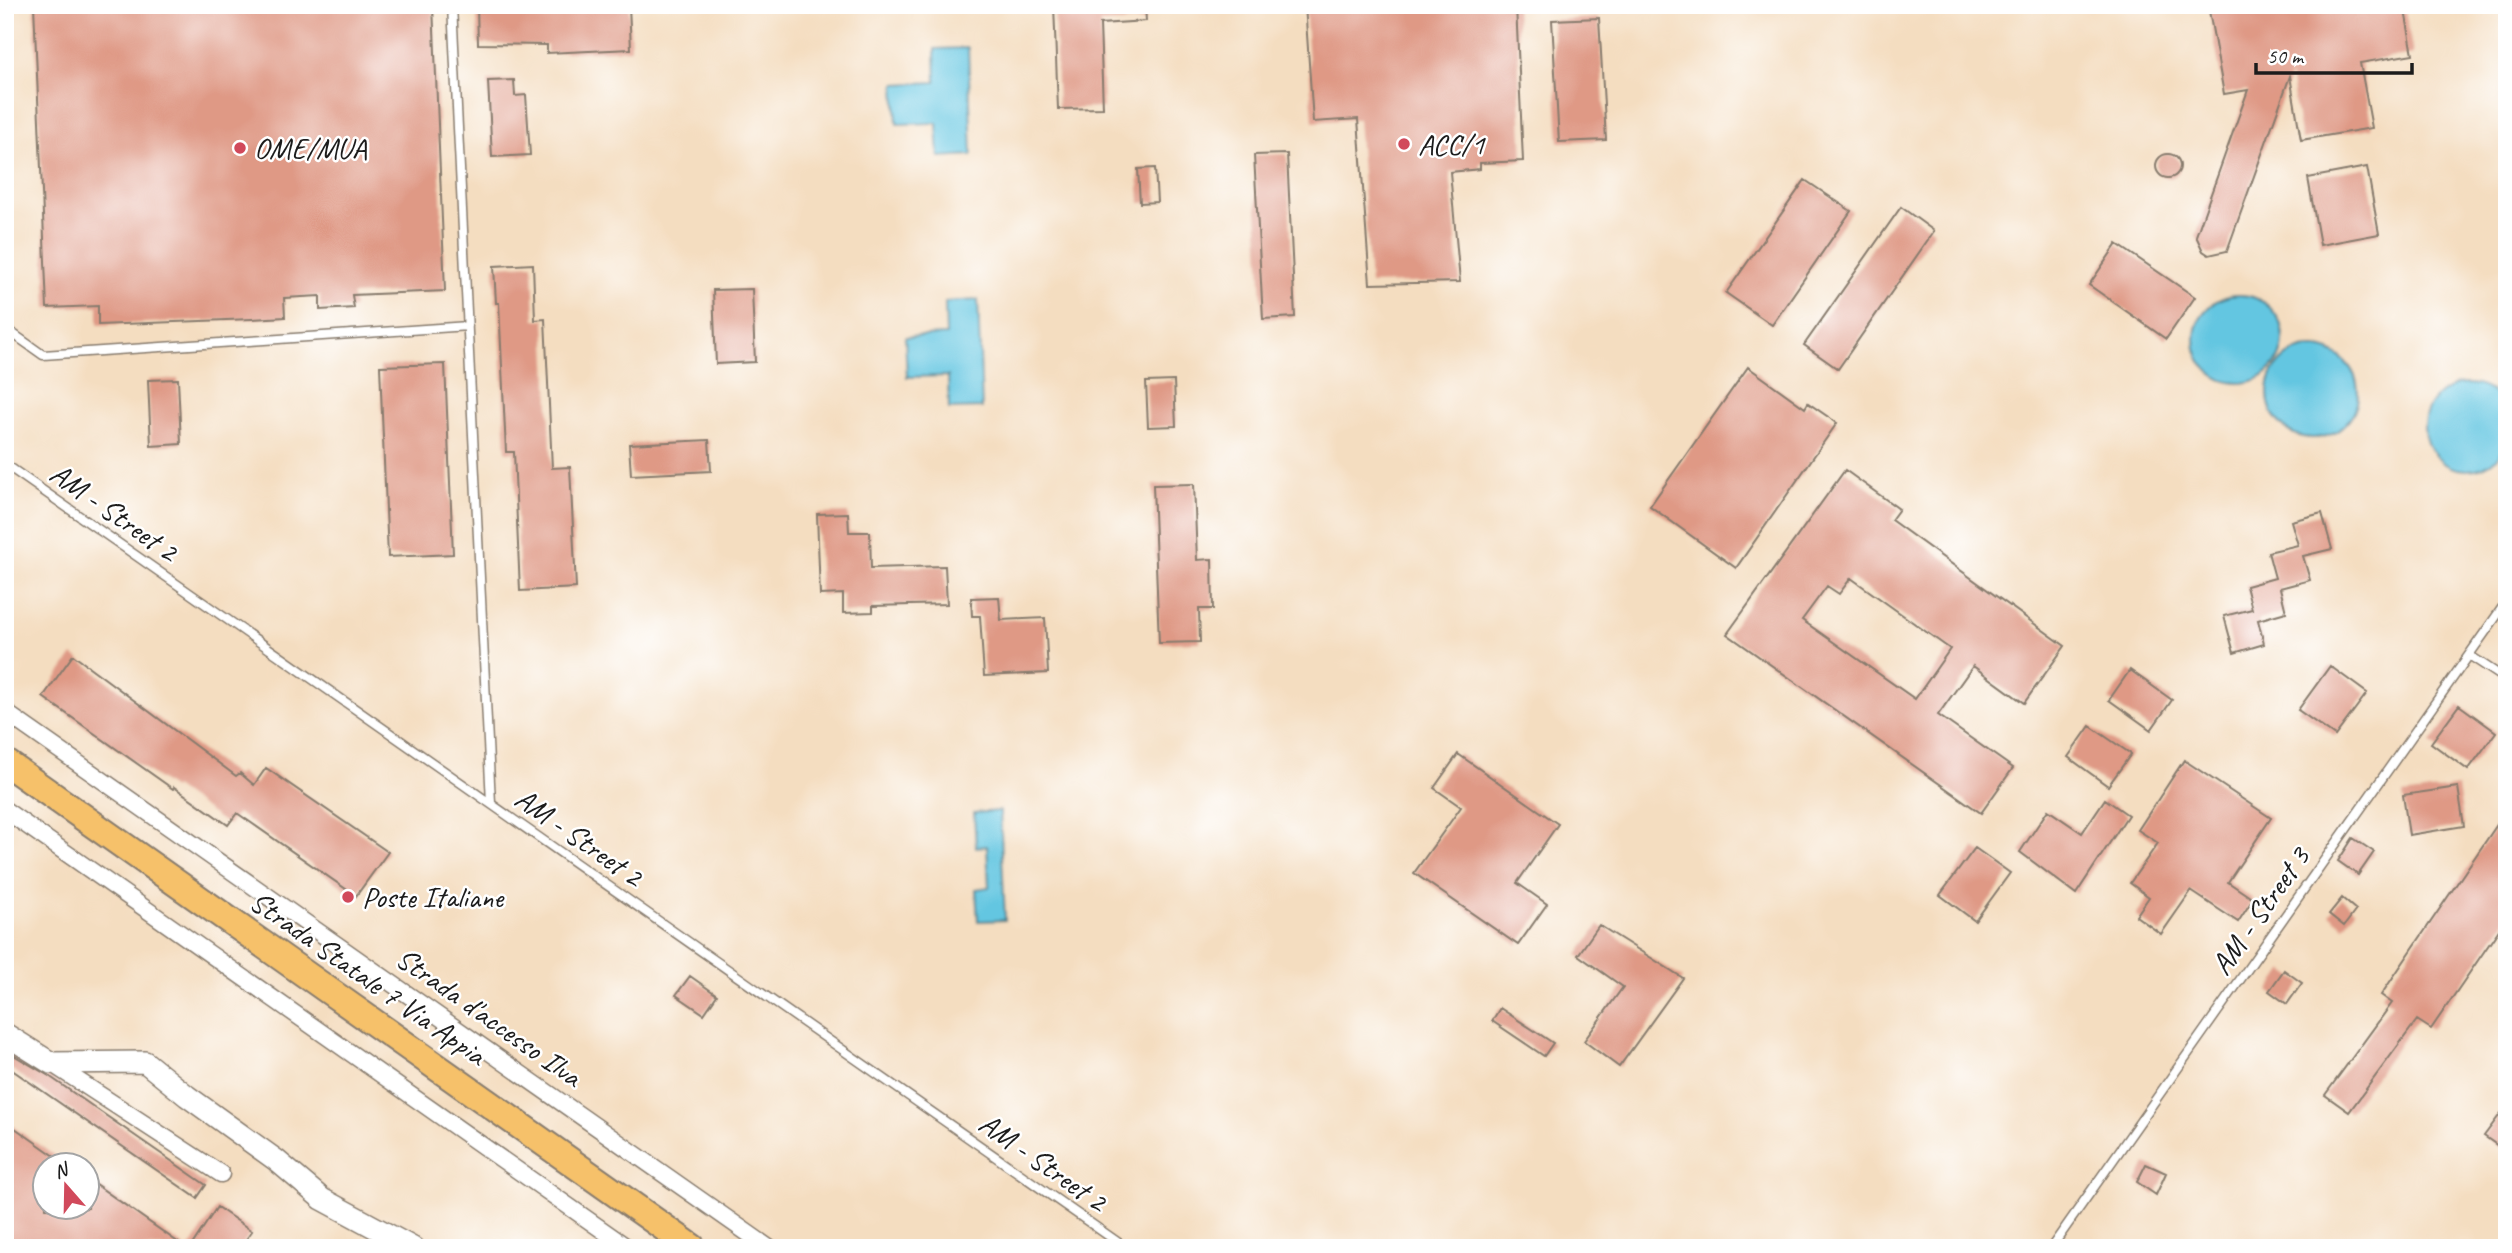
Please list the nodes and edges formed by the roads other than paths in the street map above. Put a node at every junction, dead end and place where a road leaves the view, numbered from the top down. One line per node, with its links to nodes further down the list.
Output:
1 (452, 5): 2 (lane)
2 (468, 327): 3 (lane); 10 (lane)
3 (5, 328)
4 (5, 464): 10 (lane, AM - Street 2)
5 (2507, 601): 6 (lane, AM - Street 3)
6 (2469, 654): 7 (lane); 20 (lane, AM - Street 3)
7 (2507, 680)
8 (5, 712): 15 (street, Strada d'accesso Ilva)
9 (5, 762): 18 (main road, Strada Statale 7 Via Appia)
10 (491, 803): 19 (lane, AM - Street 2)
11 (5, 810): 17 (street)
12 (5, 1034): 13 (street)
13 (51, 1063): 14 (street); 16 (street)
14 (221, 1174)
15 (768, 1247)
16 (413, 1248)
17 (628, 1248)
18 (693, 1248)
19 (1126, 1248)
20 (2051, 1248)

